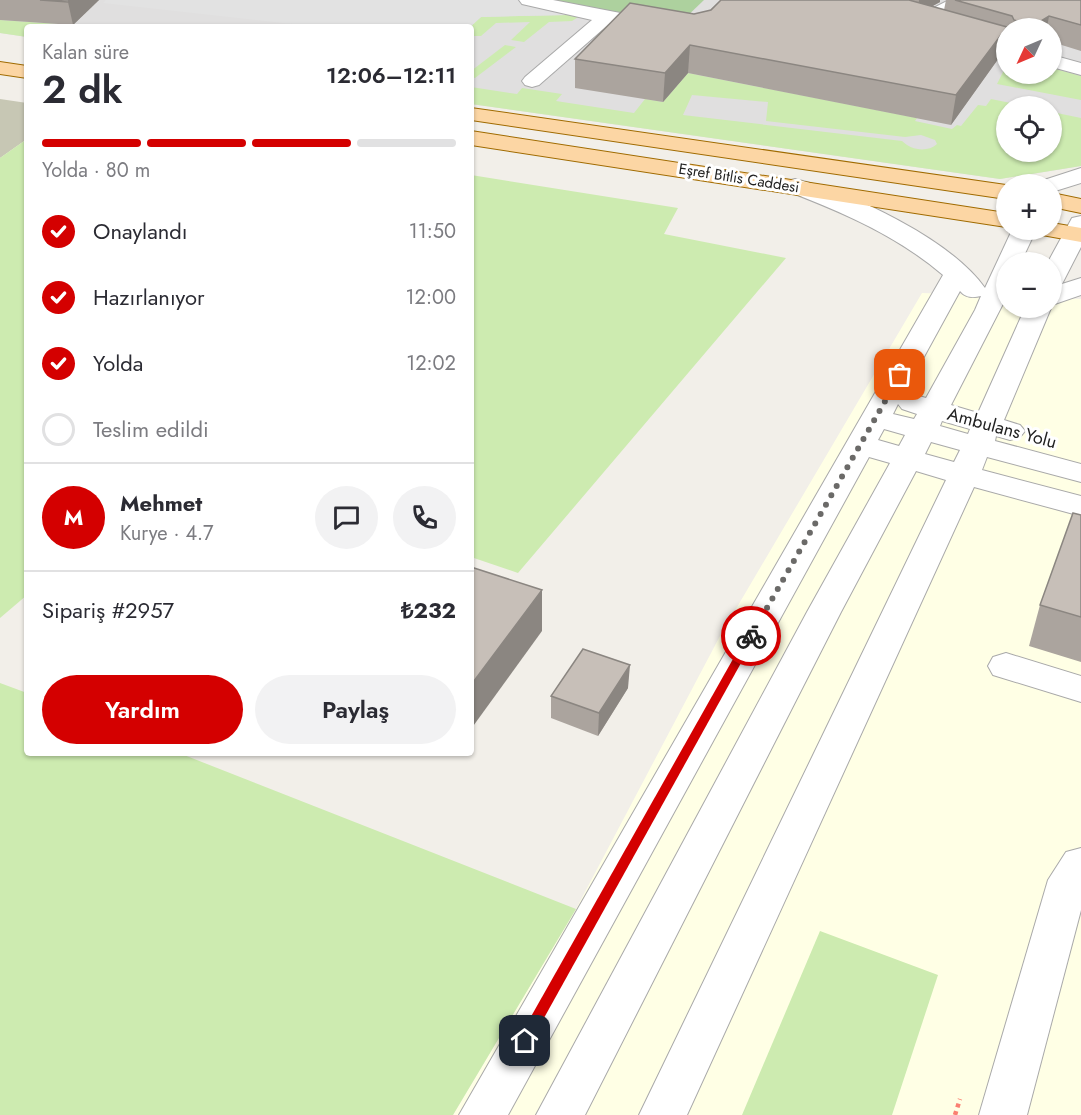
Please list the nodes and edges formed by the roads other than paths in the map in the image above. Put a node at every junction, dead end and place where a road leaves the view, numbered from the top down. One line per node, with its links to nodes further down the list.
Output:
1 (528, 0): 4 (street)
2 (733, 0): 4 (street)
3 (963, 0): 6 (street)
4 (606, 17): 12 (street)
5 (899, 17): 6 (street)
6 (920, 23): 7 (street)
7 (996, 45)
8 (1062, 64): 10 (street)
9 (0, 68): 11 (main road)
10 (1081, 69)
11 (24, 72)
12 (532, 81)
13 (474, 114): 18 (main road, Eşref Bitlis Caddesi)
14 (474, 138): 17 (main road, Eşref Bitlis Caddesi)
15 (1081, 175): 16 (street)
16 (1062, 182)
17 (795, 186): 21 (main road, Eşref Bitlis Caddesi); 24 (street)
18 (996, 191)
19 (1062, 202): 20 (main road)
20 (1081, 206)
21 (996, 218)
22 (1072, 230): 23 (street)
23 (1062, 255)
24 (957, 273): 28 (street); 30 (street)
25 (1081, 285): 27 (street)
26 (996, 292): 28 (street)
27 (1062, 293)
28 (988, 310): 31 (street)
29 (1034, 318): 32 (street)
30 (874, 419): 31 (street); 31 (street, Ambulans Yolu); 39 (street)
31 (921, 433): 32 (street); 32 (street, Ambulans Yolu); 40 (street)
32 (977, 449): 33 (street, Ambulans Yolu); 34 (street); 35 (street); 41 (street)
33 (1081, 450)
34 (1081, 473)
35 (1081, 506)
36 (1006, 666): 37 (street)
37 (1081, 688)
38 (1081, 864): 42 (street)
39 (483, 1115)
40 (560, 1115)
41 (663, 1115)
42 (1004, 1115)

